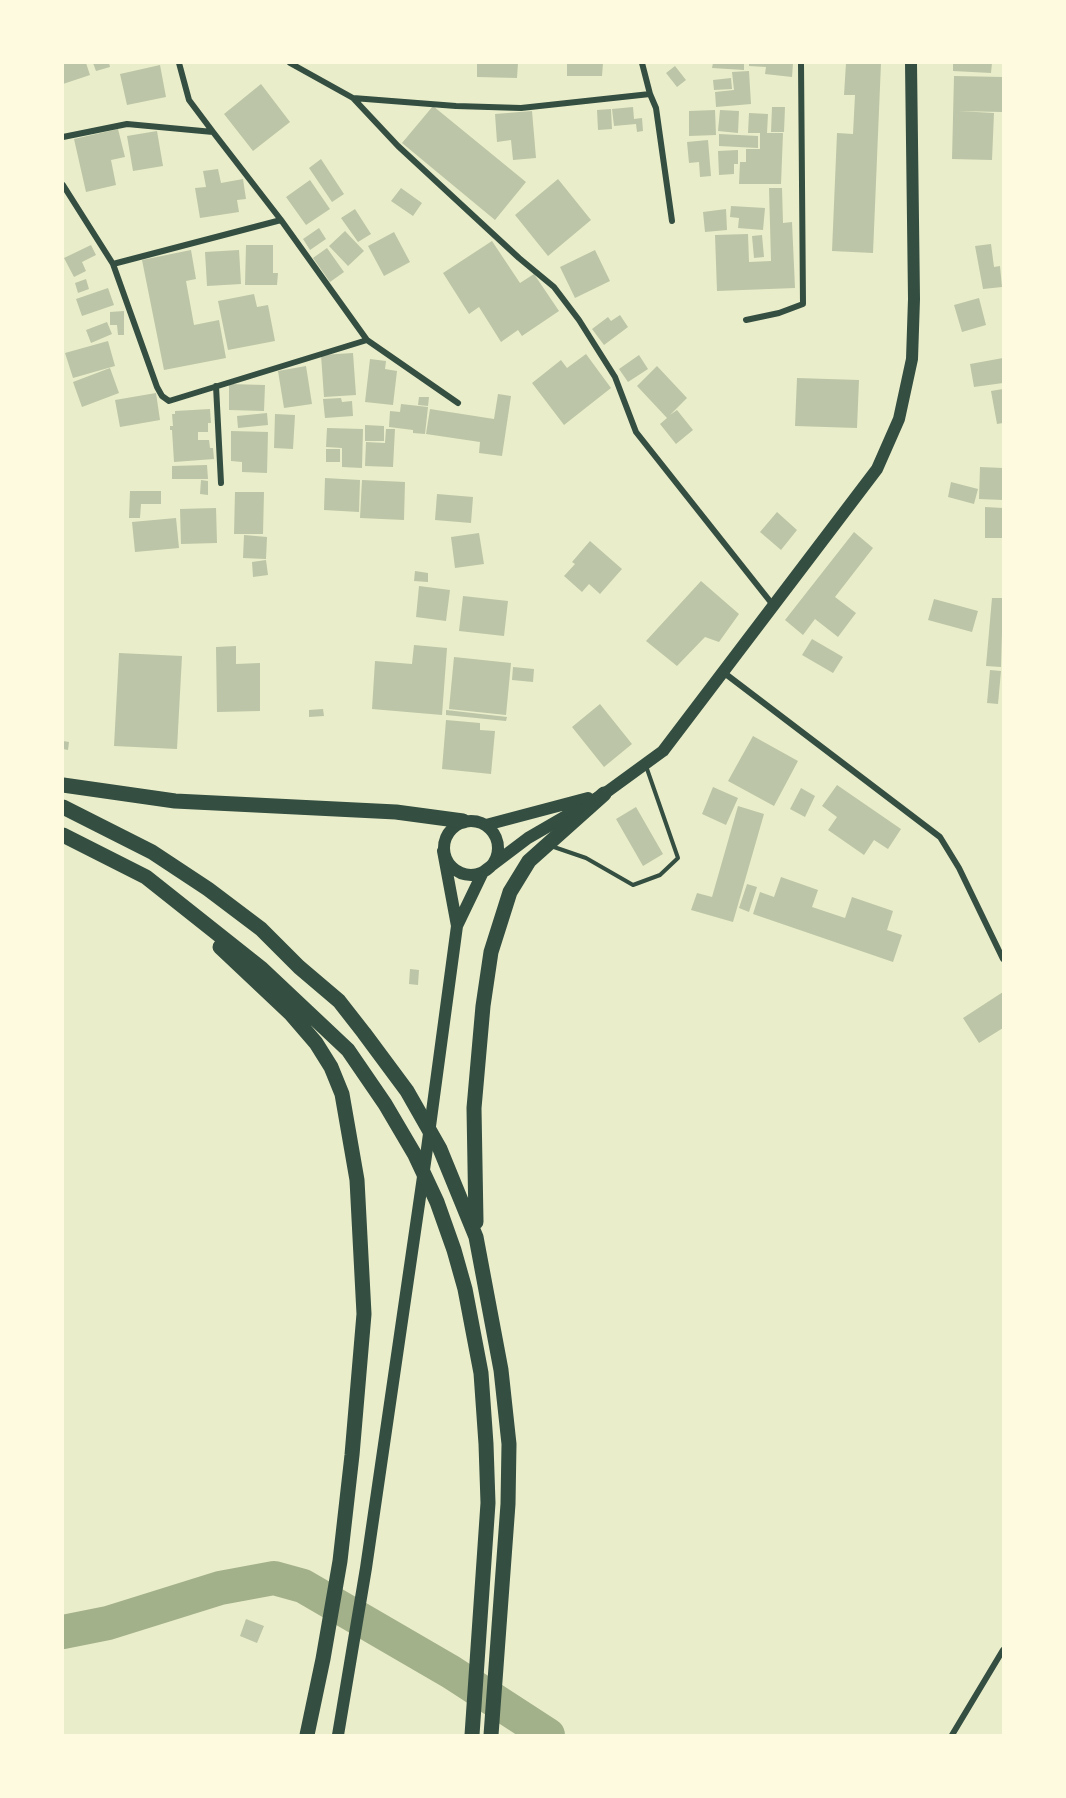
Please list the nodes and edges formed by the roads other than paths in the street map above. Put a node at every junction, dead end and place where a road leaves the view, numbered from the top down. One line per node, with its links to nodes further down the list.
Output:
1 (179, 63): 8 (street)
2 (290, 63): 7 (street)
3 (642, 63): 6 (street)
4 (801, 63): 14 (street)
5 (911, 63): 19 (main road)
6 (650, 94): 7 (street); 12 (street)
7 (353, 98): 19 (street)
8 (213, 132): 9 (street); 11 (street)
9 (63, 137)
10 (63, 185): 13 (street)
11 (281, 220): 13 (street); 15 (street)
12 (672, 221)
13 (113, 264): 16 (street)
14 (747, 320)
15 (367, 339): 16 (street); 17 (street)
16 (216, 386): 18 (street)
17 (458, 403)
18 (221, 483)
19 (774, 605): 20 (main road)
20 (723, 672): 21 (main road); 34 (street)
21 (645, 764): 23 (main road); 29 (lane)
22 (63, 785): 25 (highway)
23 (604, 794): 26 (main road); 28 (main road); 29 (highway)
24 (63, 807): 35 (highway)
25 (463, 821): 26 (main road); 30 (main road)
26 (486, 825): 31 (main road)
27 (63, 835): 32 (highway)
28 (528, 838): 29 (lane); 31 (main road)
29 (547, 844): 35 (highway)
30 (443, 851): 31 (main road); 33 (main road)
31 (483, 872): 33 (main road)
32 (146, 877): 38 (highway); 39 (highway)
33 (457, 926): 37 (main road)
34 (1003, 958)
35 (476, 1237): 40 (highway)
36 (1003, 1650): 41 (street)
37 (337, 1734)
38 (307, 1735)
39 (472, 1735)
40 (491, 1735)
41 (952, 1735)

